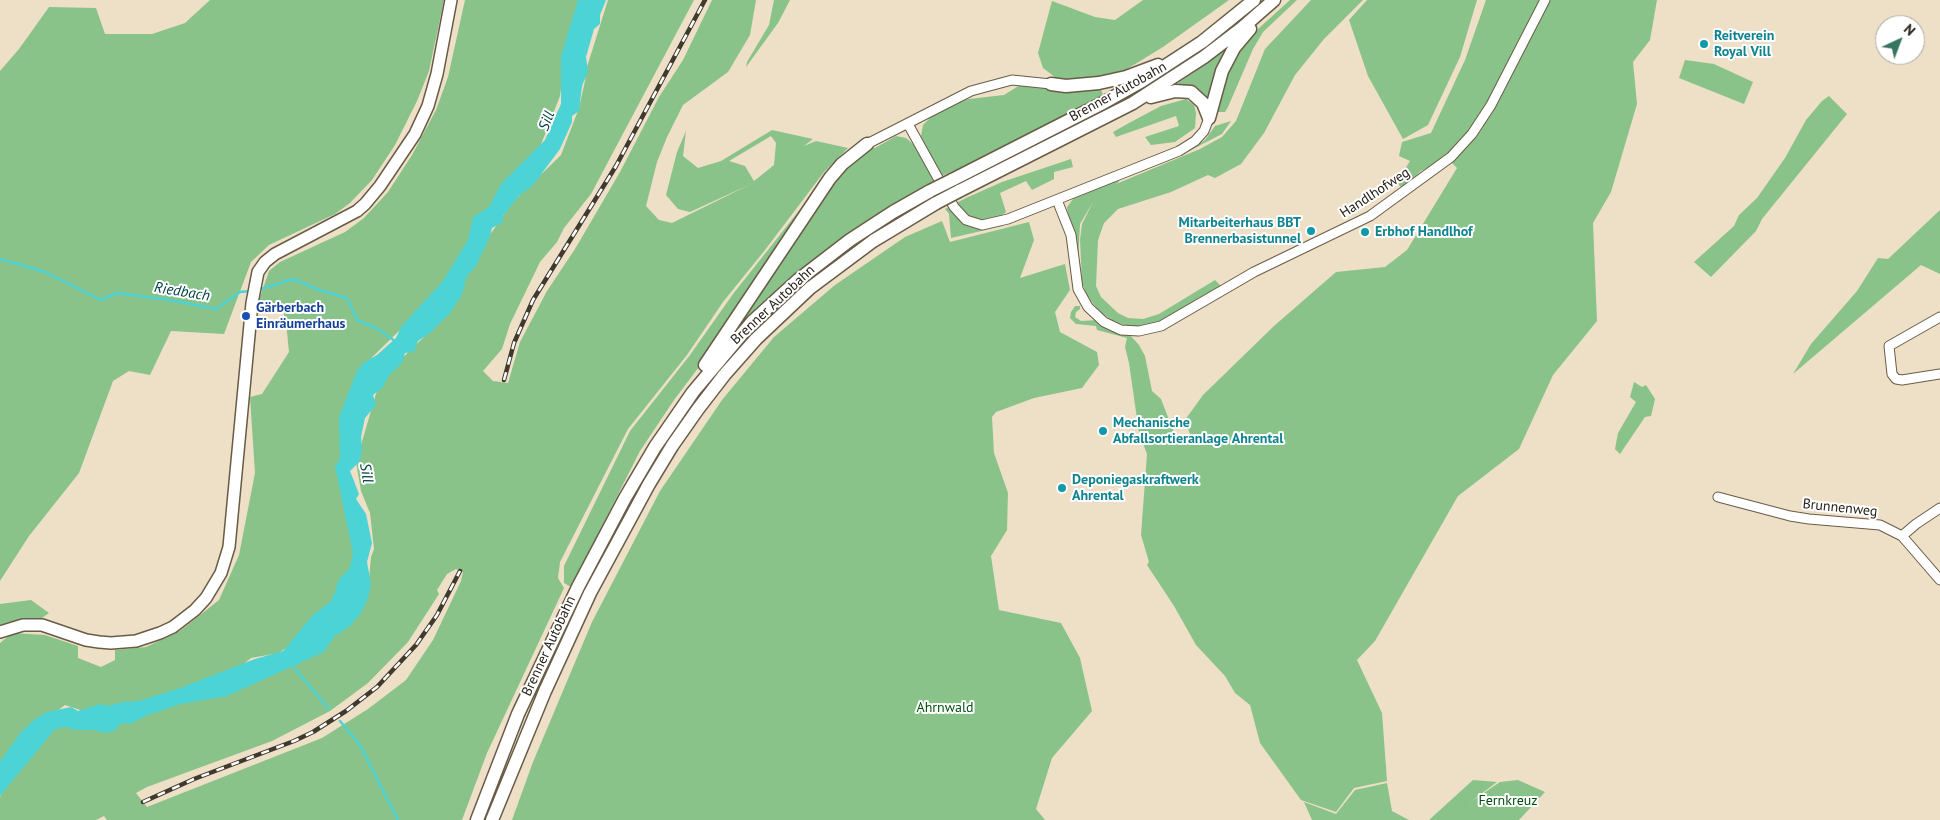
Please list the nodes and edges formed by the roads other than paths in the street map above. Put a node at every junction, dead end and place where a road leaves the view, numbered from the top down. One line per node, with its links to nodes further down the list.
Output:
1 (451, 0): 19 (main road)
2 (1254, 0): 5 (highway, Brenner Autobahn)
3 (1275, 0): 7 (highway, Brenner Autobahn); 8 (highway)
4 (1544, 0): 11 (street, Handlhofweg)
5 (1182, 56): 6 (highway); 14 (highway, Brenner Autobahn, bridge)
6 (1051, 84): 9 (street)
7 (1133, 103): 8 (highway); 21 (highway, Brenner Autobahn, bridge)
8 (1210, 118): 11 (street)
9 (908, 124): 10 (street); 11 (street)
10 (867, 144): 14 (highway)
11 (1057, 200)
12 (1940, 317): 13 (street)
13 (1940, 374)
14 (682, 407): 20 (highway, Brenner Autobahn)
15 (1718, 497): 17 (street, Brunnenweg)
16 (1940, 508): 17 (street)
17 (1902, 536): 18 (street, Brunnenweg)
18 (1940, 580)
19 (0, 632)
20 (477, 820)
21 (492, 820)

